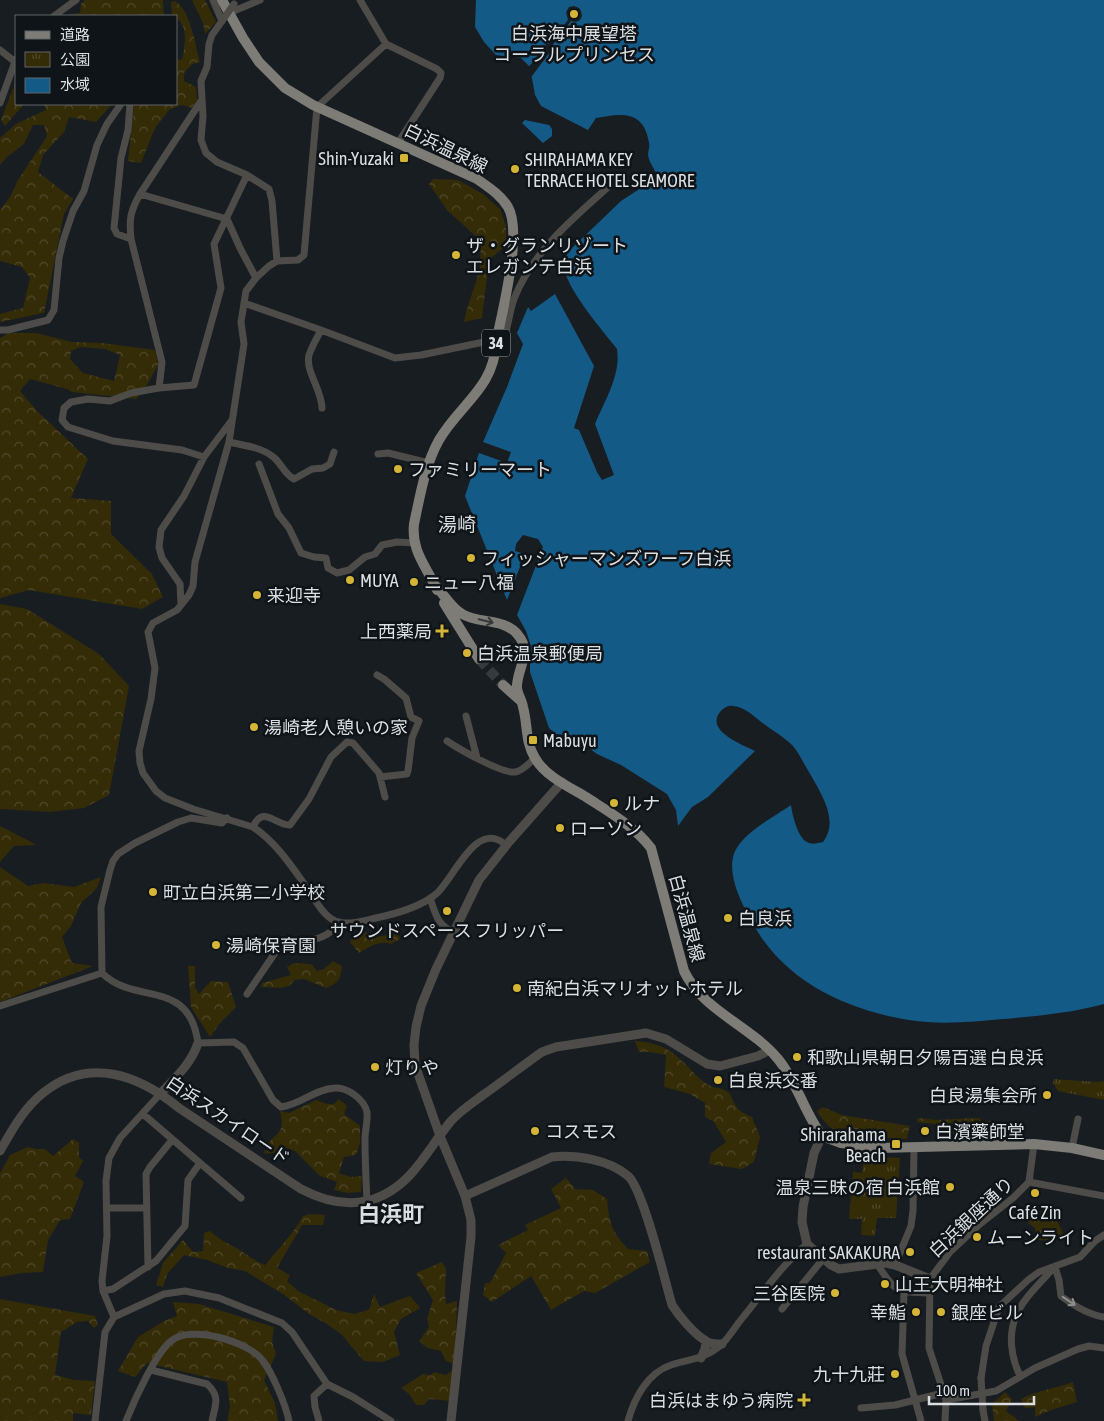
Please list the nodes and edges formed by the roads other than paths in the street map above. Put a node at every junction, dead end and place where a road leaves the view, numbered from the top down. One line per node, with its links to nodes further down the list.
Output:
1 (76, 0): 7 (street)
2 (213, 0): 8 (street)
3 (222, 0): 6 (main road, 白浜温泉線 / 34)
4 (260, 0): 6 (street)
5 (360, 0): 9 (street)
6 (233, 6): 8 (street, bridge); 16 (main road, 白浜温泉線 / 34)
7 (55, 15)
8 (222, 21): 13 (street)
9 (386, 44): 16 (street); 17 (street)
10 (0, 50): 11 (street)
11 (15, 60): 12 (street)
12 (0, 102)
13 (201, 102): 18 (street); 20 (street)
14 (120, 105): 26 (street)
15 (130, 105): 22 (street)
16 (317, 107): 17 (main road, 白浜温泉線 / 34); 23 (street)
17 (398, 143): 28 (main road, 白浜温泉線 / 34)
18 (247, 175): 21 (street); 23 (street)
19 (615, 181): 28 (street)
20 (140, 194): 21 (street); 22 (street)
21 (227, 219): 24 (street); 29 (street)
22 (131, 239): 29 (street)
23 (277, 261): 24 (street)
24 (256, 278): 25 (street)
25 (244, 303): 27 (street); 31 (street)
26 (0, 330)
27 (321, 330): 28 (street); 30 (street)
28 (496, 343): 36 (main road, 白浜温泉線 / 34)
29 (158, 388): 35 (street)
30 (322, 408)
31 (233, 418): 32 (street); 35 (street)
32 (229, 442): 33 (street); 40 (street)
33 (334, 452)
34 (378, 454): 36 (street)
35 (204, 457): 40 (street)
36 (429, 463): 38 (main road, 白浜温泉線 / 34)
37 (259, 464): 38 (street)
38 (415, 543): 39 (main road, 白浜温泉線 / 34)
39 (434, 584): 41 (main road, 白浜温泉線 / 34); 44 (main road, 白浜温泉線 / 34, one-way to 44)
40 (182, 604): 52 (street)
41 (479, 659)
42 (377, 676): 49 (street)
43 (503, 685): 44 (main road)
44 (522, 702): 48 (main road, 白浜温泉線 / 34)
45 (466, 716): 47 (street)
46 (447, 741): 47 (street)
47 (477, 758): 48 (street)
48 (535, 758): 50 (main road, 白浜温泉線 / 34)
49 (380, 777): 51 (street); 53 (street)
50 (562, 782): 54 (street); 62 (main road, 白浜温泉線 / 34)
51 (385, 797)
52 (227, 818): 53 (street); 58 (street)
53 (253, 827): 56 (street)
54 (506, 845): 55 (street); 57 (street)
55 (430, 898): 56 (street); 57 (street)
56 (339, 922): 59 (street)
57 (454, 932): 66 (street)
58 (102, 972): 60 (street); 61 (street)
59 (247, 994)
60 (0, 1006)
61 (198, 1043): 63 (street); 79 (street)
62 (770, 1050): 66 (street, 白浜スカイロード); 67 (main road, 白浜温泉線 / 34)
63 (161, 1093): 64 (street); 72 (street, 白浜スカイロード); 79 (street, 白浜スカイロード)
64 (143, 1114): 68 (street); 80 (street)
65 (1078, 1119): 71 (street)
66 (440, 1136): 76 (street); 79 (street, 白浜スカイロード)
67 (822, 1136): 70 (main road); 83 (street)
68 (172, 1140): 74 (street); 81 (street)
69 (1034, 1144): 70 (main road); 71 (main road); 75 (street, 白浜銀座通り)
70 (914, 1147): 86 (street)
71 (1072, 1148): 73 (main road)
72 (0, 1151)
73 (1104, 1156)
74 (200, 1163): 78 (street); 87 (street)
75 (1029, 1182): 77 (street); 89 (street, 白浜銀座通り)
76 (465, 1196): 96 (street); 112 (street)
77 (1104, 1196)
78 (241, 1198)
79 (367, 1201)
80 (107, 1208): 81 (street); 90 (street)
81 (146, 1208): 87 (street)
82 (1104, 1235): 88 (street)
83 (807, 1244): 84 (street); 97 (street)
84 (823, 1259): 85 (street); 93 (street)
85 (877, 1264): 86 (street); 91 (street)
86 (895, 1264): 89 (street)
87 (148, 1267): 90 (street)
88 (1054, 1267): 95 (street, one-way to 95); 101 (street); 116 (street, bridge)
89 (930, 1280): 92 (street, 白浜銀座通り)
90 (103, 1290): 94 (street)
91 (904, 1292): 92 (street); 104 (street)
92 (929, 1293): 103 (street, 白浜銀座通り)
93 (782, 1309)
94 (114, 1317): 102 (street); 106 (street)
95 (1104, 1317)
96 (706, 1342): 97 (street); 99 (street)
97 (722, 1344): 99 (street)
98 (1104, 1348): 101 (street)
99 (701, 1358): 113 (street)
100 (151, 1370): 107 (street); 108 (street); 109 (street)
101 (1020, 1376): 103 (street)
102 (327, 1384): 110 (street); 111 (street)
103 (944, 1396): 104 (street); 115 (street)
104 (914, 1400): 105 (street); 114 (street)
105 (861, 1408)
106 (95, 1421)
107 (126, 1421)
108 (212, 1421)
109 (289, 1421)
110 (320, 1421)
111 (391, 1421)
112 (451, 1421)
113 (628, 1421)
114 (921, 1421)
115 (945, 1421)
116 (985, 1421)

